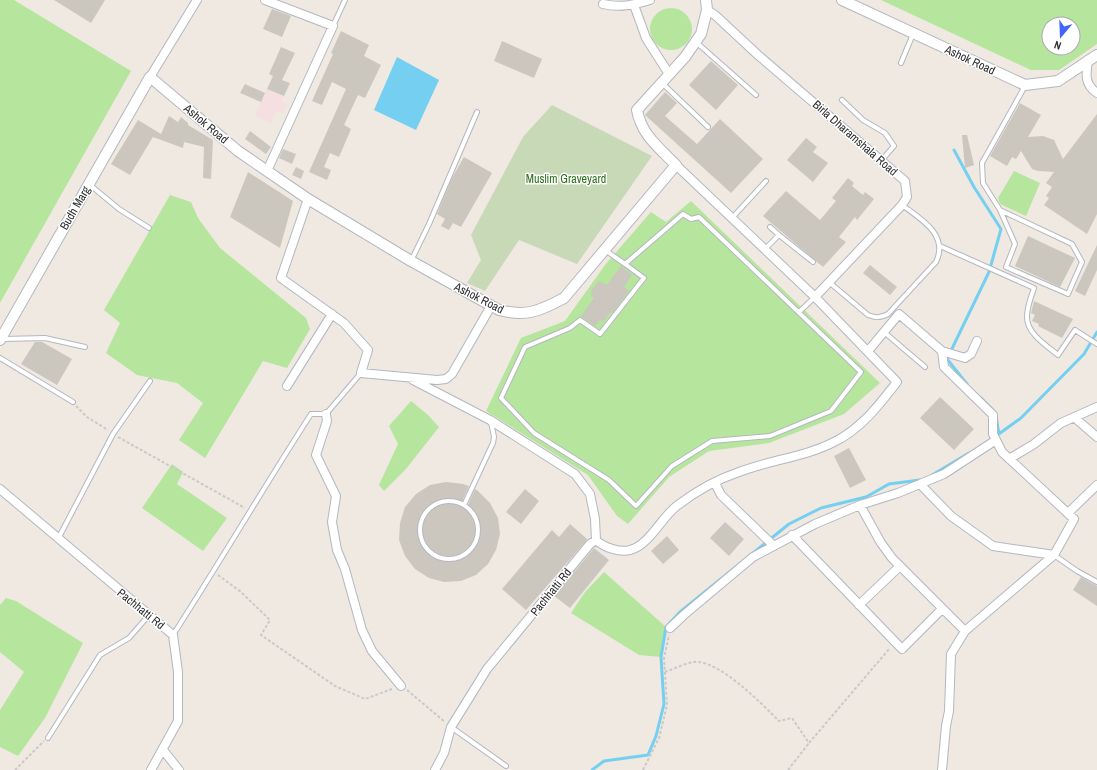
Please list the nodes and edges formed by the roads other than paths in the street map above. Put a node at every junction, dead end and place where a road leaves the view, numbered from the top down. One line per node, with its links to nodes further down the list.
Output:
1 (197, 0): 17 (street)
2 (265, 0): 10 (street)
3 (345, 0): 10 (lane)
4 (650, 0): 8 (street)
5 (706, 0): 9 (street)
6 (842, 0): 11 (street, Ashok Road)
7 (604, 2): 8 (street)
8 (634, 5): 16 (street)
9 (707, 10): 12 (street); 25 (street, Birla Dharamshala Road)
10 (333, 26): 27 (street)
11 (914, 33): 15 (lane); 19 (street, Ashok Road)
12 (696, 41): 16 (street); 21 (lane)
13 (1097, 54): 14 (street)
14 (1088, 60): 19 (street); 20 (street)
15 (901, 63)
16 (669, 74): 18 (street)
17 (150, 77): 27 (street, Ashok Road); 29 (street, Budh Marg)
18 (662, 83): 24 (lane); 26 (street)
19 (1025, 86): 32 (lane)
20 (1097, 93)
21 (756, 95)
22 (842, 100): 25 (lane)
23 (477, 112): 40 (lane)
24 (708, 127)
25 (881, 161): 31 (street, Birla Dharamshala Road)
26 (676, 165): 33 (street); 38 (street, Ashok Road)
27 (267, 171): 30 (street, Ashok Road)
28 (766, 181): 33 (lane)
29 (89, 184): 35 (lane); 49 (street, Budh Marg)
30 (308, 199): 40 (street, Ashok Road); 47 (street)
31 (902, 205): 37 (lane); 43 (street)
32 (1000, 210): 32 (lane)
33 (732, 218): 39 (street)
34 (770, 227): 36 (lane)
35 (149, 228)
36 (779, 235): 39 (lane); 41 (lane)
37 (940, 246): 43 (lane); 51 (lane)
38 (605, 249): 42 (lane); 45 (street, Ashok Road)
39 (765, 249): 44 (street)
40 (411, 261): 45 (street, Ashok Road)
41 (813, 262)
42 (624, 264): 46 (lane); 46 (lane)
43 (829, 282): 44 (street)
44 (815, 297): 46 (lane); 53 (street)
45 (491, 306): 58 (street)
46 (799, 312)
47 (332, 314): 57 (street); 60 (street)
48 (884, 332): 53 (street); 54 (street); 56 (lane)
49 (0, 339): 52 (lane)
50 (977, 341): 54 (street)
51 (1097, 344)
52 (85, 347)
53 (868, 351): 69 (street)
54 (942, 351): 66 (street)
55 (0, 358): 61 (lane)
56 (925, 367)
57 (361, 373): 58 (street); 63 (lane)
58 (407, 377): 65 (street)
59 (150, 381): 77 (lane)
60 (287, 386)
61 (73, 402)
62 (1097, 407): 64 (street)
63 (326, 414): 88 (lane); 89 (street)
64 (1075, 418): 67 (street); 68 (street)
65 (490, 420): 73 (lane); 78 (street)
66 (995, 437): 68 (street); 70 (street)
67 (1097, 437)
68 (1008, 459): 75 (street)
69 (714, 483): 78 (street); 79 (street)
70 (920, 484): 74 (street); 80 (street)
71 (1097, 485): 75 (street)
72 (0, 489): 77 (street, Pachhatti Rd)
73 (464, 505): 73 (lane)
74 (860, 505): 76 (street); 81 (street)
75 (1068, 514): 80 (street)
76 (792, 535): 79 (street); 83 (street)
77 (58, 539): 85 (street, Pachhatti Rd)
78 (596, 540): 90 (street, Pachhatti Rd)
79 (774, 546): 86 (street)
80 (1054, 555): 82 (lane); 87 (street)
81 (900, 566): 83 (street); 84 (street)
82 (1097, 582)
83 (859, 604): 84 (street)
84 (942, 609): 87 (street)
85 (149, 615): 88 (street, Pachhatti Rd); 91 (lane)
86 (670, 628)
87 (965, 631): 97 (street)
88 (172, 635): 92 (street, Pachhatti Rd)
89 (401, 686)
90 (451, 727): 93 (lane); 96 (street, Pachhatti Rd)
91 (48, 738)
92 (163, 750): 94 (street, Pachhatti Rd); 95 (street)
93 (506, 766)
94 (151, 770)
95 (179, 770)
96 (435, 770)
97 (942, 770)

